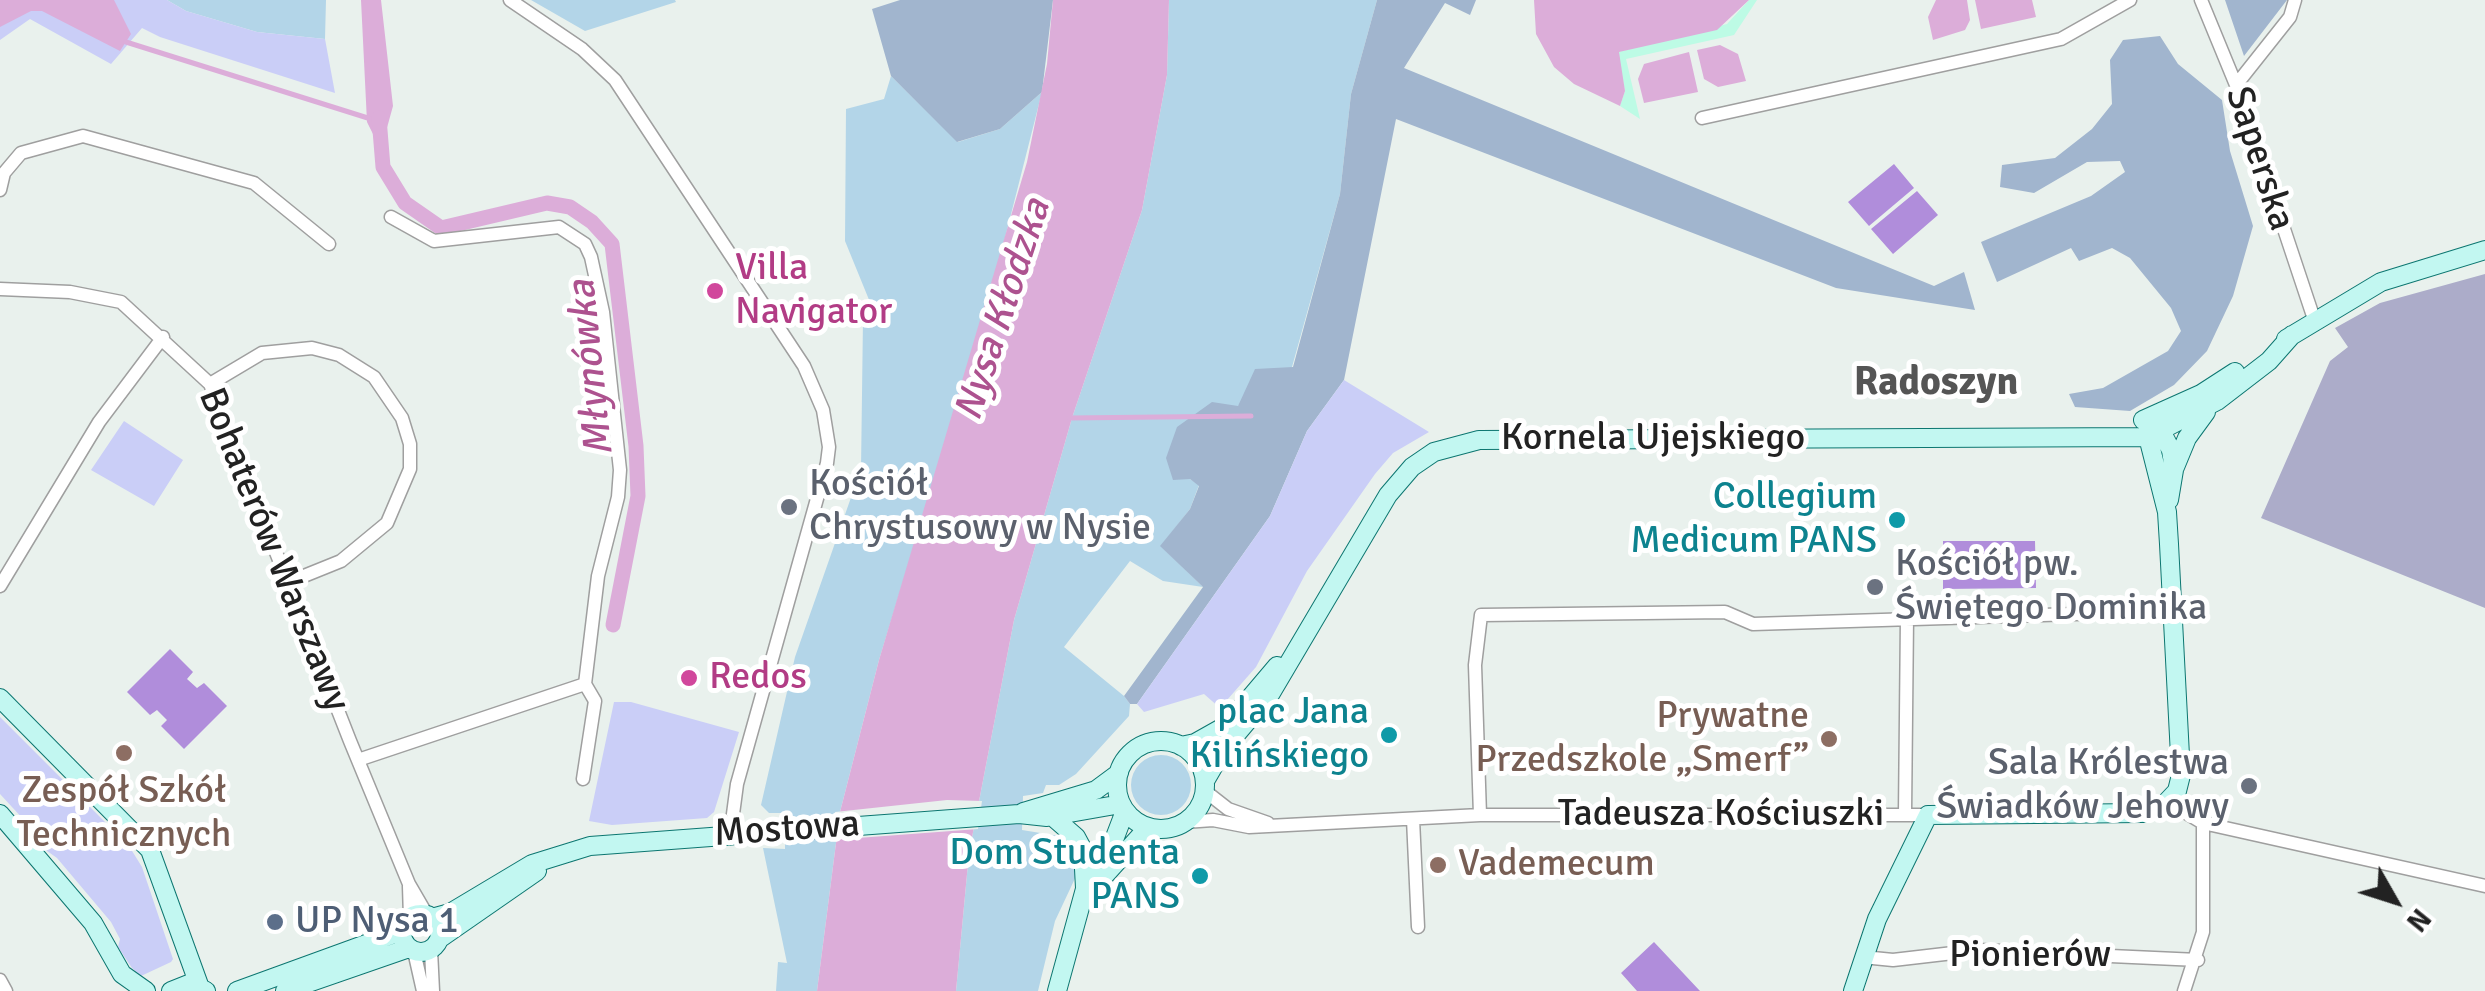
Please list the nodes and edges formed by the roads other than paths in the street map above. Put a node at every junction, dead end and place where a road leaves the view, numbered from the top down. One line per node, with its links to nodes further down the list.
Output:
1 (510, 0): 44 (street)
2 (2130, 0): 6 (street)
3 (2201, 0): 5 (street, Saperska)
4 (2295, 0): 5 (street)
5 (2236, 86): 12 (street, Saperska)
6 (1702, 118)
7 (0, 190): 9 (street)
8 (392, 217): 25 (street)
9 (329, 244)
10 (2485, 250): 12 (street)
11 (0, 288): 14 (street, Bohaterów Warszawy)
12 (2314, 319): 13 (street)
13 (2292, 335): 16 (street); 17 (street)
14 (163, 337): 15 (street, Bohaterów Warszawy); 21 (street)
15 (210, 384): 20 (street, Bohaterów Warszawy); 20 (street)
16 (2217, 401): 17 (street); 18 (street)
17 (2154, 428): 18 (street); 19 (street); 24 (street, Kornela Ujejskiego)
18 (2174, 470): 19 (street)
19 (2167, 512): 22 (street)
20 (289, 582): 28 (street, Bohaterów Warszawy)
21 (0, 586)
22 (2171, 612): 23 (street); 32 (street)
23 (1908, 617): 36 (street); 38 (street)
24 (1297, 644): 27 (street, Kornela Ujejskiego); 31 (street, Kornela Ujejskiego)
25 (585, 684): 28 (street); 30 (street)
26 (0, 698): 53 (street)
27 (1181, 746): 29 (street); 31 (street)
28 (358, 760): 49 (street, Bohaterów Warszawy)
29 (1118, 773): 33 (street); 34 (street, Mostowa)
30 (582, 779)
31 (1205, 786): 40 (street); 42 (street, Tadeusza Kościuszki)
32 (2168, 802): 37 (street, Tadeusza Kościuszki); 41 (street)
33 (1123, 807): 34 (street, Mostowa); 43 (street); 46 (street)
34 (1035, 813): 44 (street, Mostowa); 46 (street)
35 (0, 814): 55 (street)
36 (1905, 814): 37 (street, Tadeusza Kościuszki); 38 (street, Tadeusza Kościuszki)
37 (1928, 815): 50 (street)
38 (1480, 816): 39 (street, Tadeusza Kościuszki)
39 (1413, 819): 42 (street, Tadeusza Kościuszki); 48 (street)
40 (1186, 822): 42 (street, Tadeusza Kościuszki); 43 (street)
41 (2203, 823): 45 (street); 51 (street)
42 (1271, 824)
43 (1154, 829): 47 (street)
44 (737, 834): 49 (street, Mostowa)
45 (2485, 886)
46 (1085, 889): 47 (street)
47 (1078, 912): 61 (street)
48 (1418, 927)
49 (421, 934): 57 (street); 58 (street); 59 (street); 60 (street)
50 (1862, 957): 51 (street, Pionierów); 62 (street)
51 (2198, 960): 63 (street)
52 (0, 980): 54 (street)
53 (203, 988): 56 (street)
54 (6, 991)
55 (146, 991)
56 (171, 991)
57 (237, 991)
58 (285, 991)
59 (423, 991)
60 (433, 991)
61 (1056, 991)
62 (1853, 991)
63 (2184, 991)

